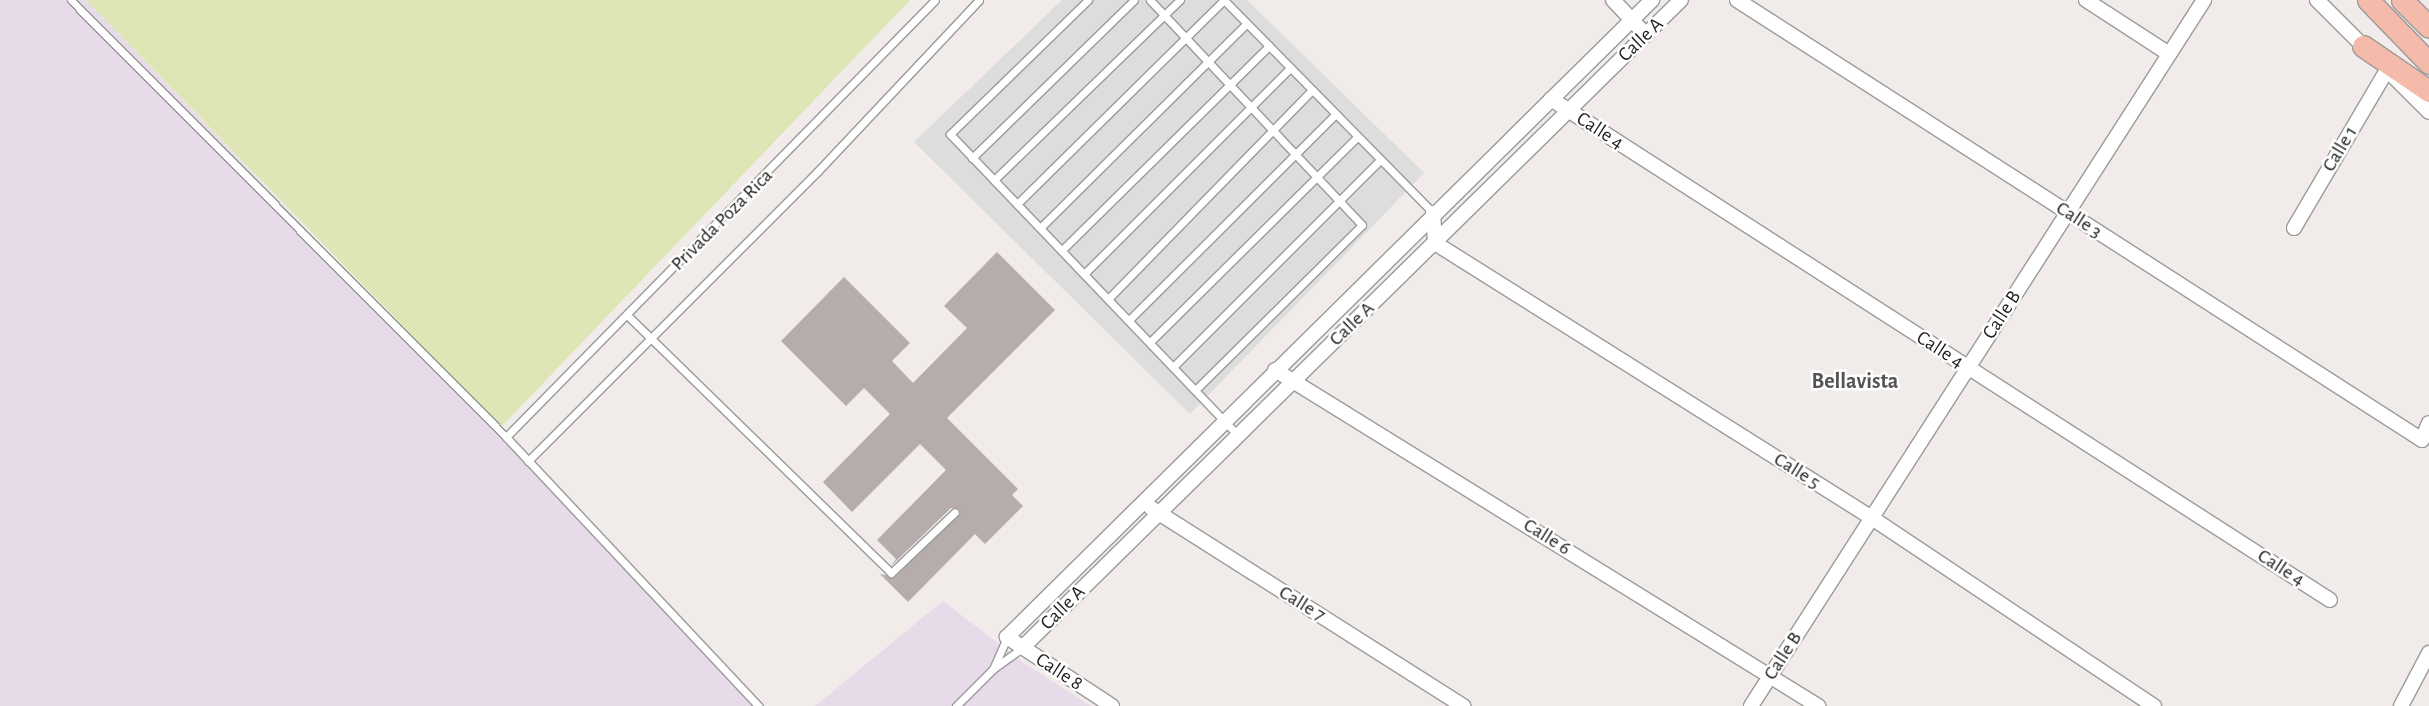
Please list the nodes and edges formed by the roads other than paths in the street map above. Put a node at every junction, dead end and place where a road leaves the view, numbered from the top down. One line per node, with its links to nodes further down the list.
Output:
1 (71, 0): 67 (lane)
2 (936, 0): 55 (lane, Privada Poza Rica)
3 (979, 0): 57 (lane)
4 (1088, 0): 41 (lane)
5 (1134, 0): 41 (lane)
6 (1150, 0): 17 (lane)
7 (1180, 0): 17 (lane)
8 (1613, 0): 18 (street)
9 (1652, 0): 18 (street, Calle A)
10 (1737, 0): 47 (street, Calle 3)
11 (2086, 0): 25 (street)
12 (2204, 0): 25 (street, Calle B)
13 (2317, 0): 24 (street)
14 (2368, 0): 27 (main road)
15 (2402, 0): 20 (main road)
16 (1675, 2): 21 (street, Calle A)
17 (1164, 15): 22 (lane); 44 (lane)
18 (1631, 20): 21 (street); 33 (street, Calle A)
19 (1247, 23): 22 (lane); 23 (lane); 26 (lane)
20 (2429, 27)
21 (1646, 35): 35 (street, Calle A)
22 (1184, 38): 26 (lane); 46 (lane)
23 (1269, 46): 28 (lane); 30 (lane)
24 (2363, 46): 29 (street); 32 (main road)
25 (2169, 54): 47 (street, Calle B)
26 (1207, 62): 30 (lane); 49 (lane)
27 (2429, 63)
28 (1290, 68): 31 (lane); 34 (lane)
29 (2387, 70): 36 (street); 50 (street, Calle 1)
30 (1229, 84): 34 (lane); 52 (lane)
31 (1312, 90): 37 (lane); 38 (lane)
32 (2429, 92)
33 (1551, 99): 35 (street, Calle 4); 48 (street, Calle A)
34 (1251, 109): 38 (lane); 53 (lane)
35 (1568, 111): 51 (street, Calle A); 60 (street, Calle 4)
36 (2429, 112)
37 (1335, 115): 39 (lane); 40 (lane)
38 (1272, 130): 40 (lane); 54 (lane)
39 (1357, 137): 42 (lane); 43 (lane)
40 (1295, 156): 43 (lane); 56 (lane)
41 (972, 158): 44 (lane)
42 (1380, 160): 45 (lane); 48 (lane)
43 (1316, 177): 45 (lane); 58 (lane)
44 (994, 180): 46 (lane)
45 (1338, 202): 59 (lane); 63 (lane)
46 (1017, 204): 49 (lane)
47 (2068, 212): 60 (street, Calle B); 65 (street, Calle 3)
48 (1433, 214): 51 (street); 61 (street, Calle A)
49 (1040, 228): 52 (lane)
50 (2294, 228)
51 (1435, 243): 62 (street, Calle A); 72 (street, Calle 5)
52 (1062, 250): 53 (lane)
53 (1085, 273): 54 (lane)
54 (1109, 298): 56 (lane)
55 (627, 315): 57 (lane); 67 (lane, Privada Poza Rica)
56 (1130, 319): 58 (lane)
57 (650, 340): 68 (lane); 70 (lane)
58 (1151, 341): 59 (lane)
59 (1175, 366): 63 (lane)
60 (1968, 368): 72 (street, Calle B); 73 (street, Calle 4)
61 (1275, 370): 62 (street, Calle 6); 64 (street, Calle A)
62 (1293, 382): 66 (street, Calle A); 78 (street, Calle 6)
63 (1197, 388): 64 (lane)
64 (1225, 420): 66 (lane); 69 (street, Calle A)
65 (2429, 423)
66 (1238, 435): 71 (street, Calle A)
67 (506, 437): 68 (lane)
68 (528, 461): 79 (lane)
69 (1141, 502): 71 (street, Calle 7); 74 (street, Calle A)
70 (955, 512)
71 (1158, 513): 75 (street, Calle A); 82 (street, Calle 7)
72 (1872, 518): 78 (street, Calle B); 85 (street, Calle 5)
73 (2330, 600)
74 (1007, 637): 75 (street, Calle 8); 77 (lane)
75 (1022, 648): 77 (lane); 81 (street, Calle 8)
76 (2429, 652): 86 (street)
77 (993, 669): 80 (lane)
78 (1771, 675): 83 (street, Calle B); 84 (street, Calle 6)
79 (759, 706)
80 (956, 706)
81 (1112, 706)
82 (1463, 706)
83 (1751, 706)
84 (1818, 706)
85 (2154, 706)
86 (2401, 706)

